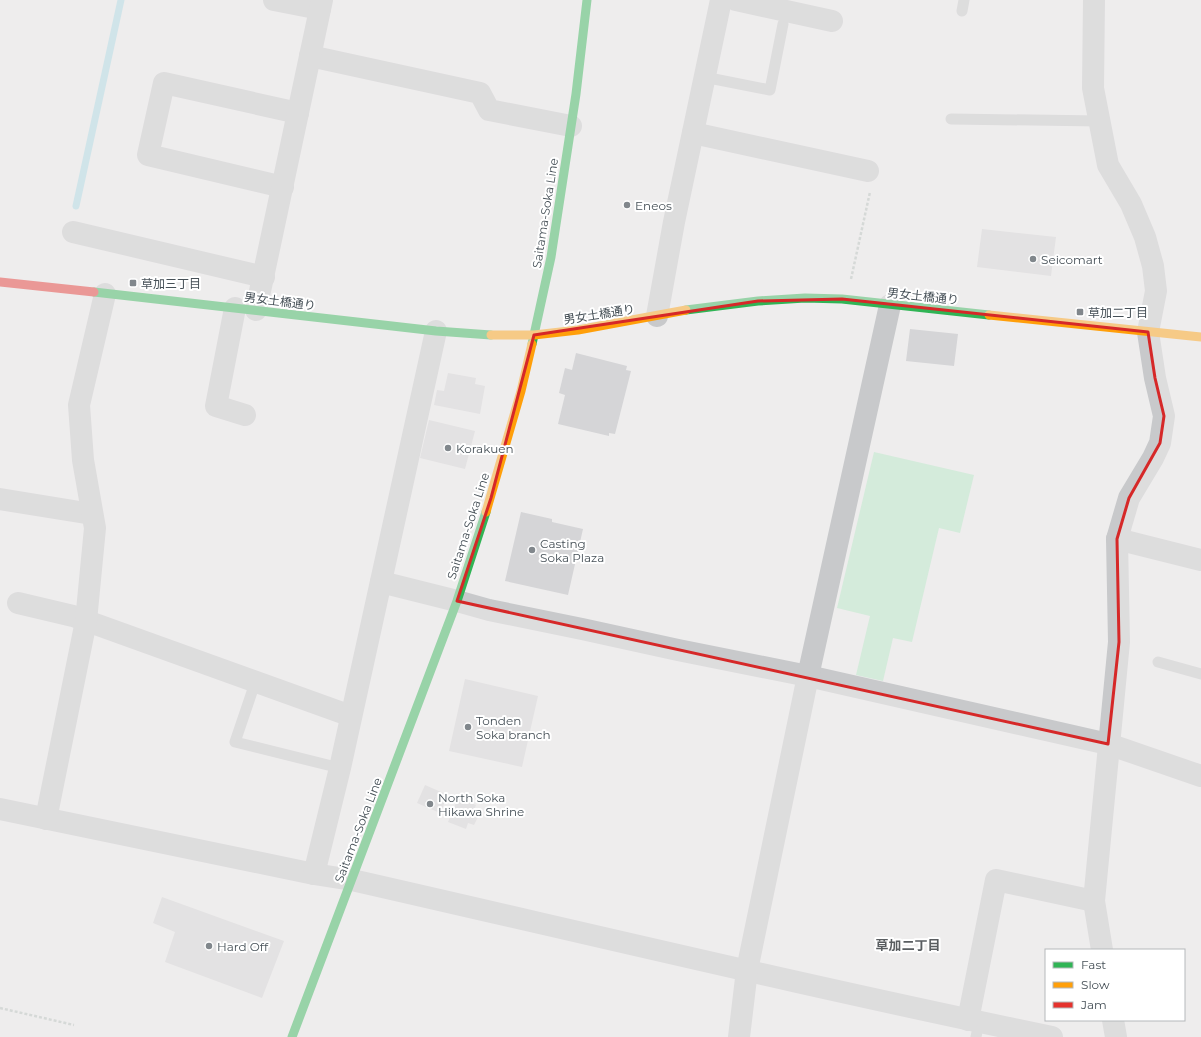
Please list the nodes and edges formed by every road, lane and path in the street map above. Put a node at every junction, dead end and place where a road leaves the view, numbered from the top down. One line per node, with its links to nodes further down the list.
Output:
1 (274, 0): 6 (street)
2 (587, 0): 14 (street, Saitama-Soka Line)
3 (721, 0): 10 (street)
4 (736, 0): 7 (street)
5 (1094, 0): 13 (street)
6 (321, 5): 9 (street)
7 (832, 21)
8 (783, 24): 10 (lane)
9 (310, 56): 11 (street); 14 (street)
10 (704, 77): 15 (street)
11 (298, 113): 17 (street); 17 (street)
12 (952, 119): 13 (lane)
13 (1100, 121): 27 (street)
14 (571, 126): 28 (street, Saitama-Soka Line)
15 (693, 133): 16 (street); 25 (street)
16 (868, 171): 20 (path)
17 (283, 187): 19 (street)
18 (72, 232): 19 (street)
19 (264, 278): 24 (street)
20 (850, 280)
21 (0, 282): 22 (street, 男女土橋通り)
22 (105, 294): 24 (street, 男女土橋通り); 32 (street)
23 (890, 305): 25 (street, 男女土橋通り); 27 (street, 男女土橋通り); 41 (street)
24 (246, 309): 26 (street, 男女土橋通り); 30 (street)
25 (657, 316): 28 (street, 男女土橋通り)
26 (436, 331): 28 (street, 男女土橋通り); 35 (street)
27 (1148, 332): 29 (street, 男女土橋通り); 33 (street)
28 (534, 335): 36 (street, Saitama-Soka Line)
29 (1201, 337)
30 (245, 415)
31 (0, 499): 32 (street)
32 (92, 514): 38 (street)
33 (1117, 539): 34 (street); 44 (street)
34 (1201, 560)
35 (381, 582): 36 (street); 43 (street)
36 (457, 601): 41 (street); 50 (street, Saitama-Soka Line)
37 (18, 603): 38 (street)
38 (86, 621): 42 (street); 48 (street)
39 (1158, 662): 40 (lane)
40 (1201, 674)
41 (808, 676): 44 (street); 53 (street)
42 (255, 682): 43 (street); 45 (lane)
43 (351, 716): 45 (street)
44 (1108, 744): 46 (street); 51 (street)
45 (340, 768): 49 (street)
46 (1201, 776)
47 (0, 809): 48 (street)
48 (46, 819): 49 (street)
49 (314, 874): 50 (street)
50 (352, 880): 53 (street); 58 (street, Saitama-Soka Line)
51 (1094, 901): 52 (street); 57 (street)
52 (1102, 949)
53 (747, 970): 57 (street); 59 (street)
54 (0, 1008): 56 (path)
55 (1113, 1021): 61 (street)
56 (74, 1024)
57 (974, 1026): 60 (street)
58 (292, 1037)
59 (739, 1037)
60 (1052, 1037)
61 (1116, 1037)

